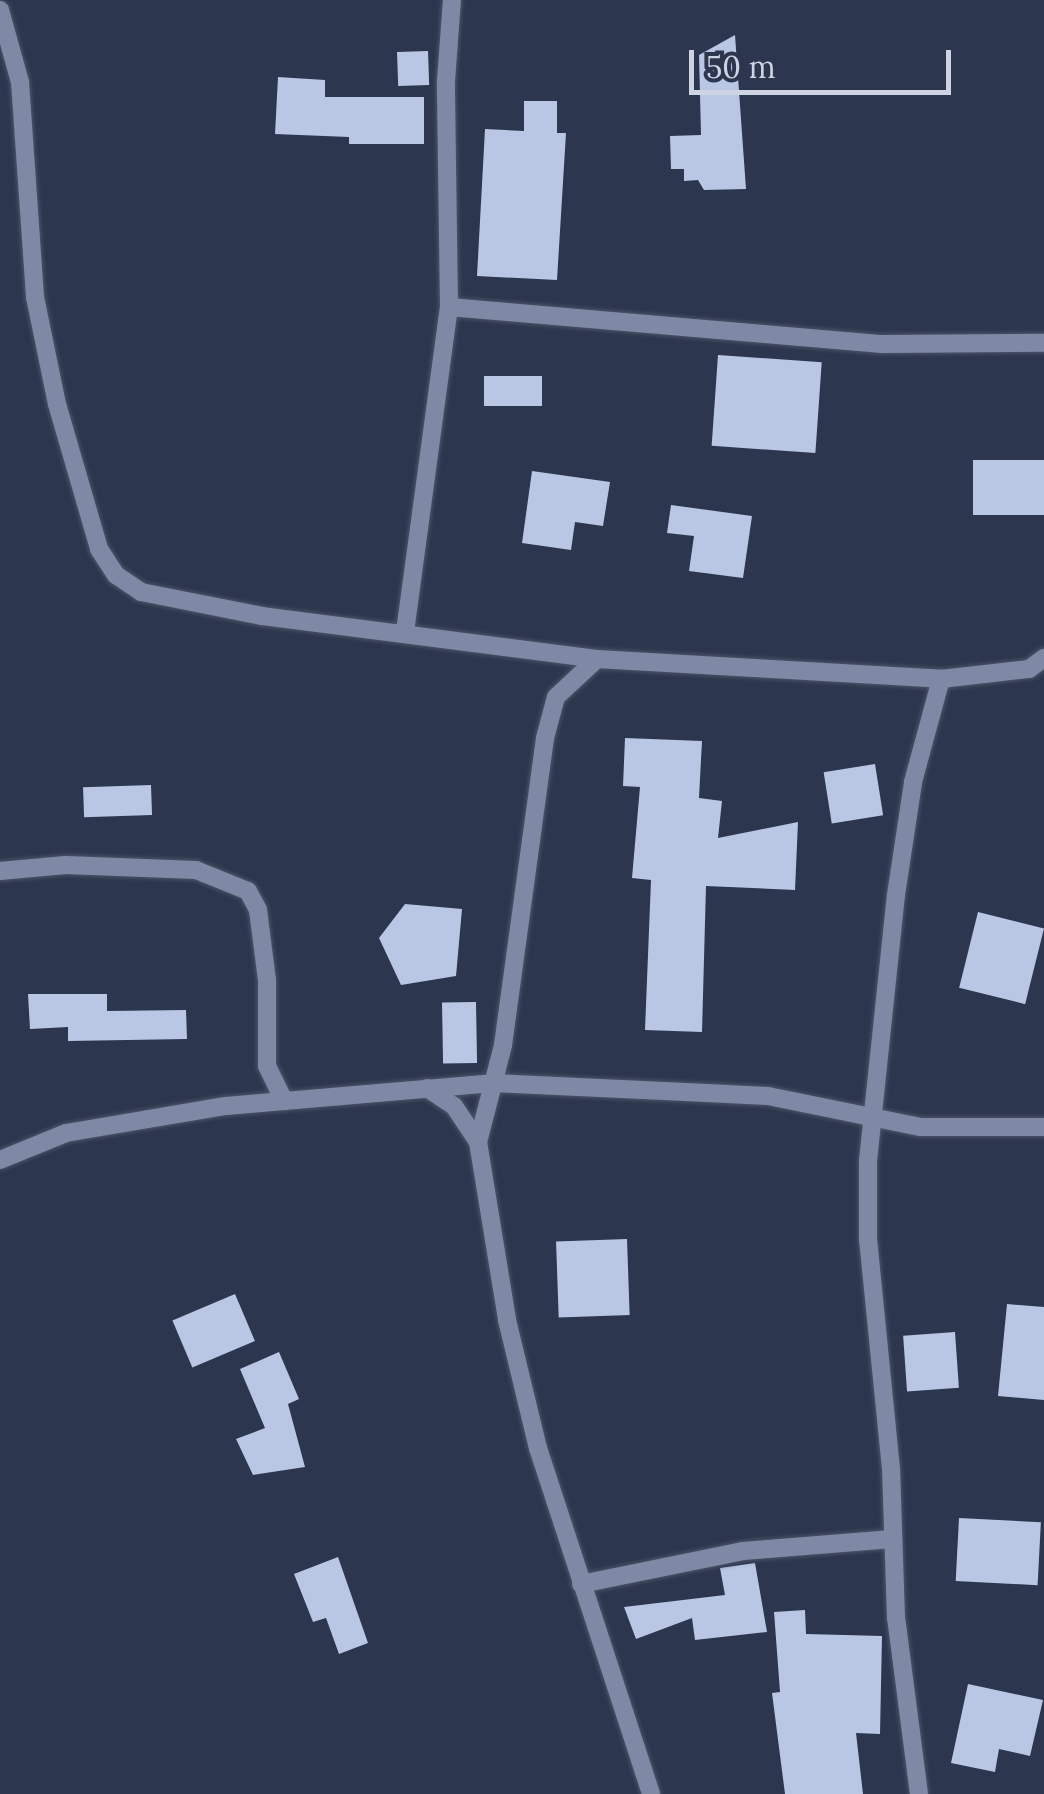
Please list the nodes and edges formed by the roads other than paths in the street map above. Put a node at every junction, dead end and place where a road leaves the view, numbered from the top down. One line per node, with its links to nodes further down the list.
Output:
1 (452, 0): 3 (street)
2 (0, 10): 5 (street)
3 (449, 307): 4 (street); 5 (street)
4 (1044, 344)
5 (405, 632): 6 (street)
6 (597, 658): 8 (street); 10 (street)
7 (1039, 668): 8 (street)
8 (941, 678): 13 (street)
9 (0, 871): 12 (street)
10 (492, 1084): 11 (street); 13 (street); 15 (street)
11 (426, 1088): 12 (street); 15 (street)
12 (284, 1101): 16 (street)
13 (872, 1115): 14 (street); 17 (street)
14 (1044, 1127)
15 (478, 1142): 18 (street)
16 (0, 1160)
17 (893, 1539): 18 (street); 20 (street)
18 (582, 1584): 19 (street)
19 (651, 1794)
20 (919, 1794)

